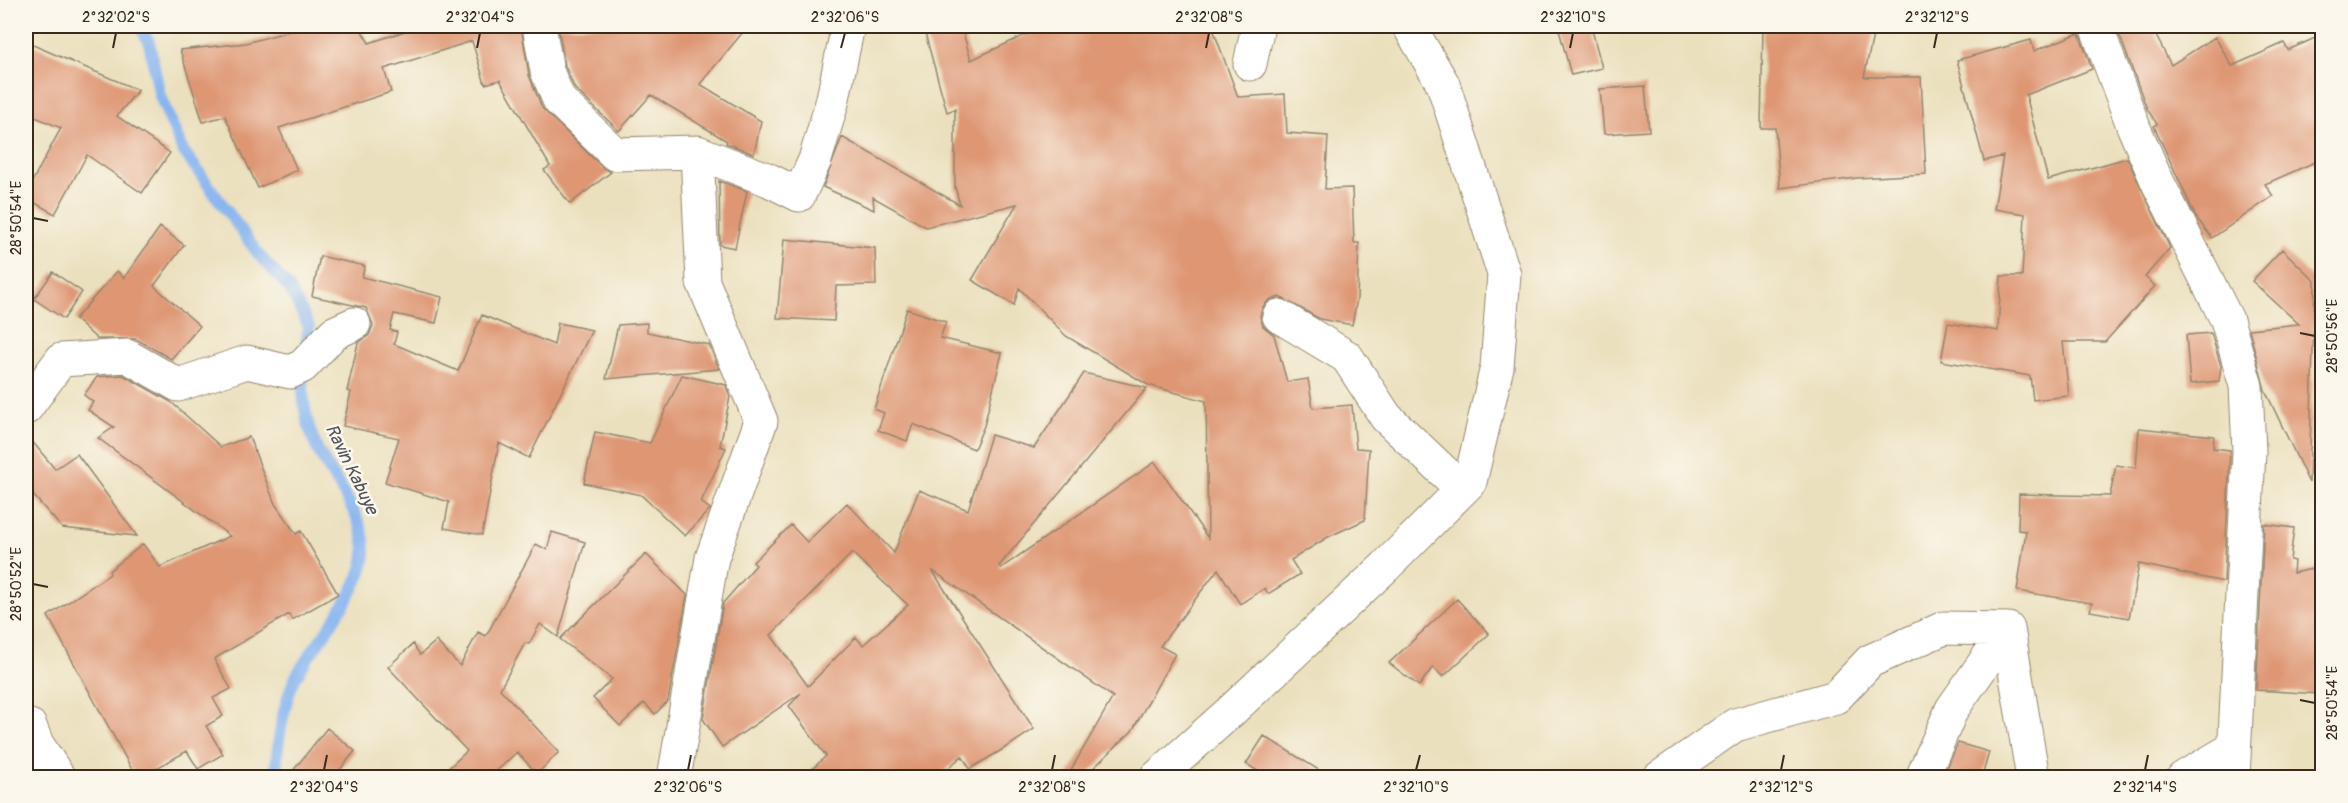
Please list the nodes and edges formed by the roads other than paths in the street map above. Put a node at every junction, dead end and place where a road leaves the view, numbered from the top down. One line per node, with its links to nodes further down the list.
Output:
1 (539, 26): 7 (main road)
2 (848, 26): 7 (main road)
3 (1258, 26): 6 (main road)
4 (1409, 26): 11 (main road)
5 (2096, 26): 14 (main road)
6 (1250, 64)
7 (697, 152): 16 (main road)
8 (1279, 316): 11 (main road)
9 (354, 324): 10 (main road)
10 (26, 408)
11 (1462, 489): 17 (main road)
12 (2008, 629): 18 (main road); 19 (main road); 20 (main road)
13 (26, 724): 15 (main road)
14 (2234, 763): 21 (main road)
15 (59, 777)
16 (674, 777)
17 (1156, 777)
18 (1659, 777)
19 (1922, 777)
20 (2033, 777)
21 (2183, 777)

